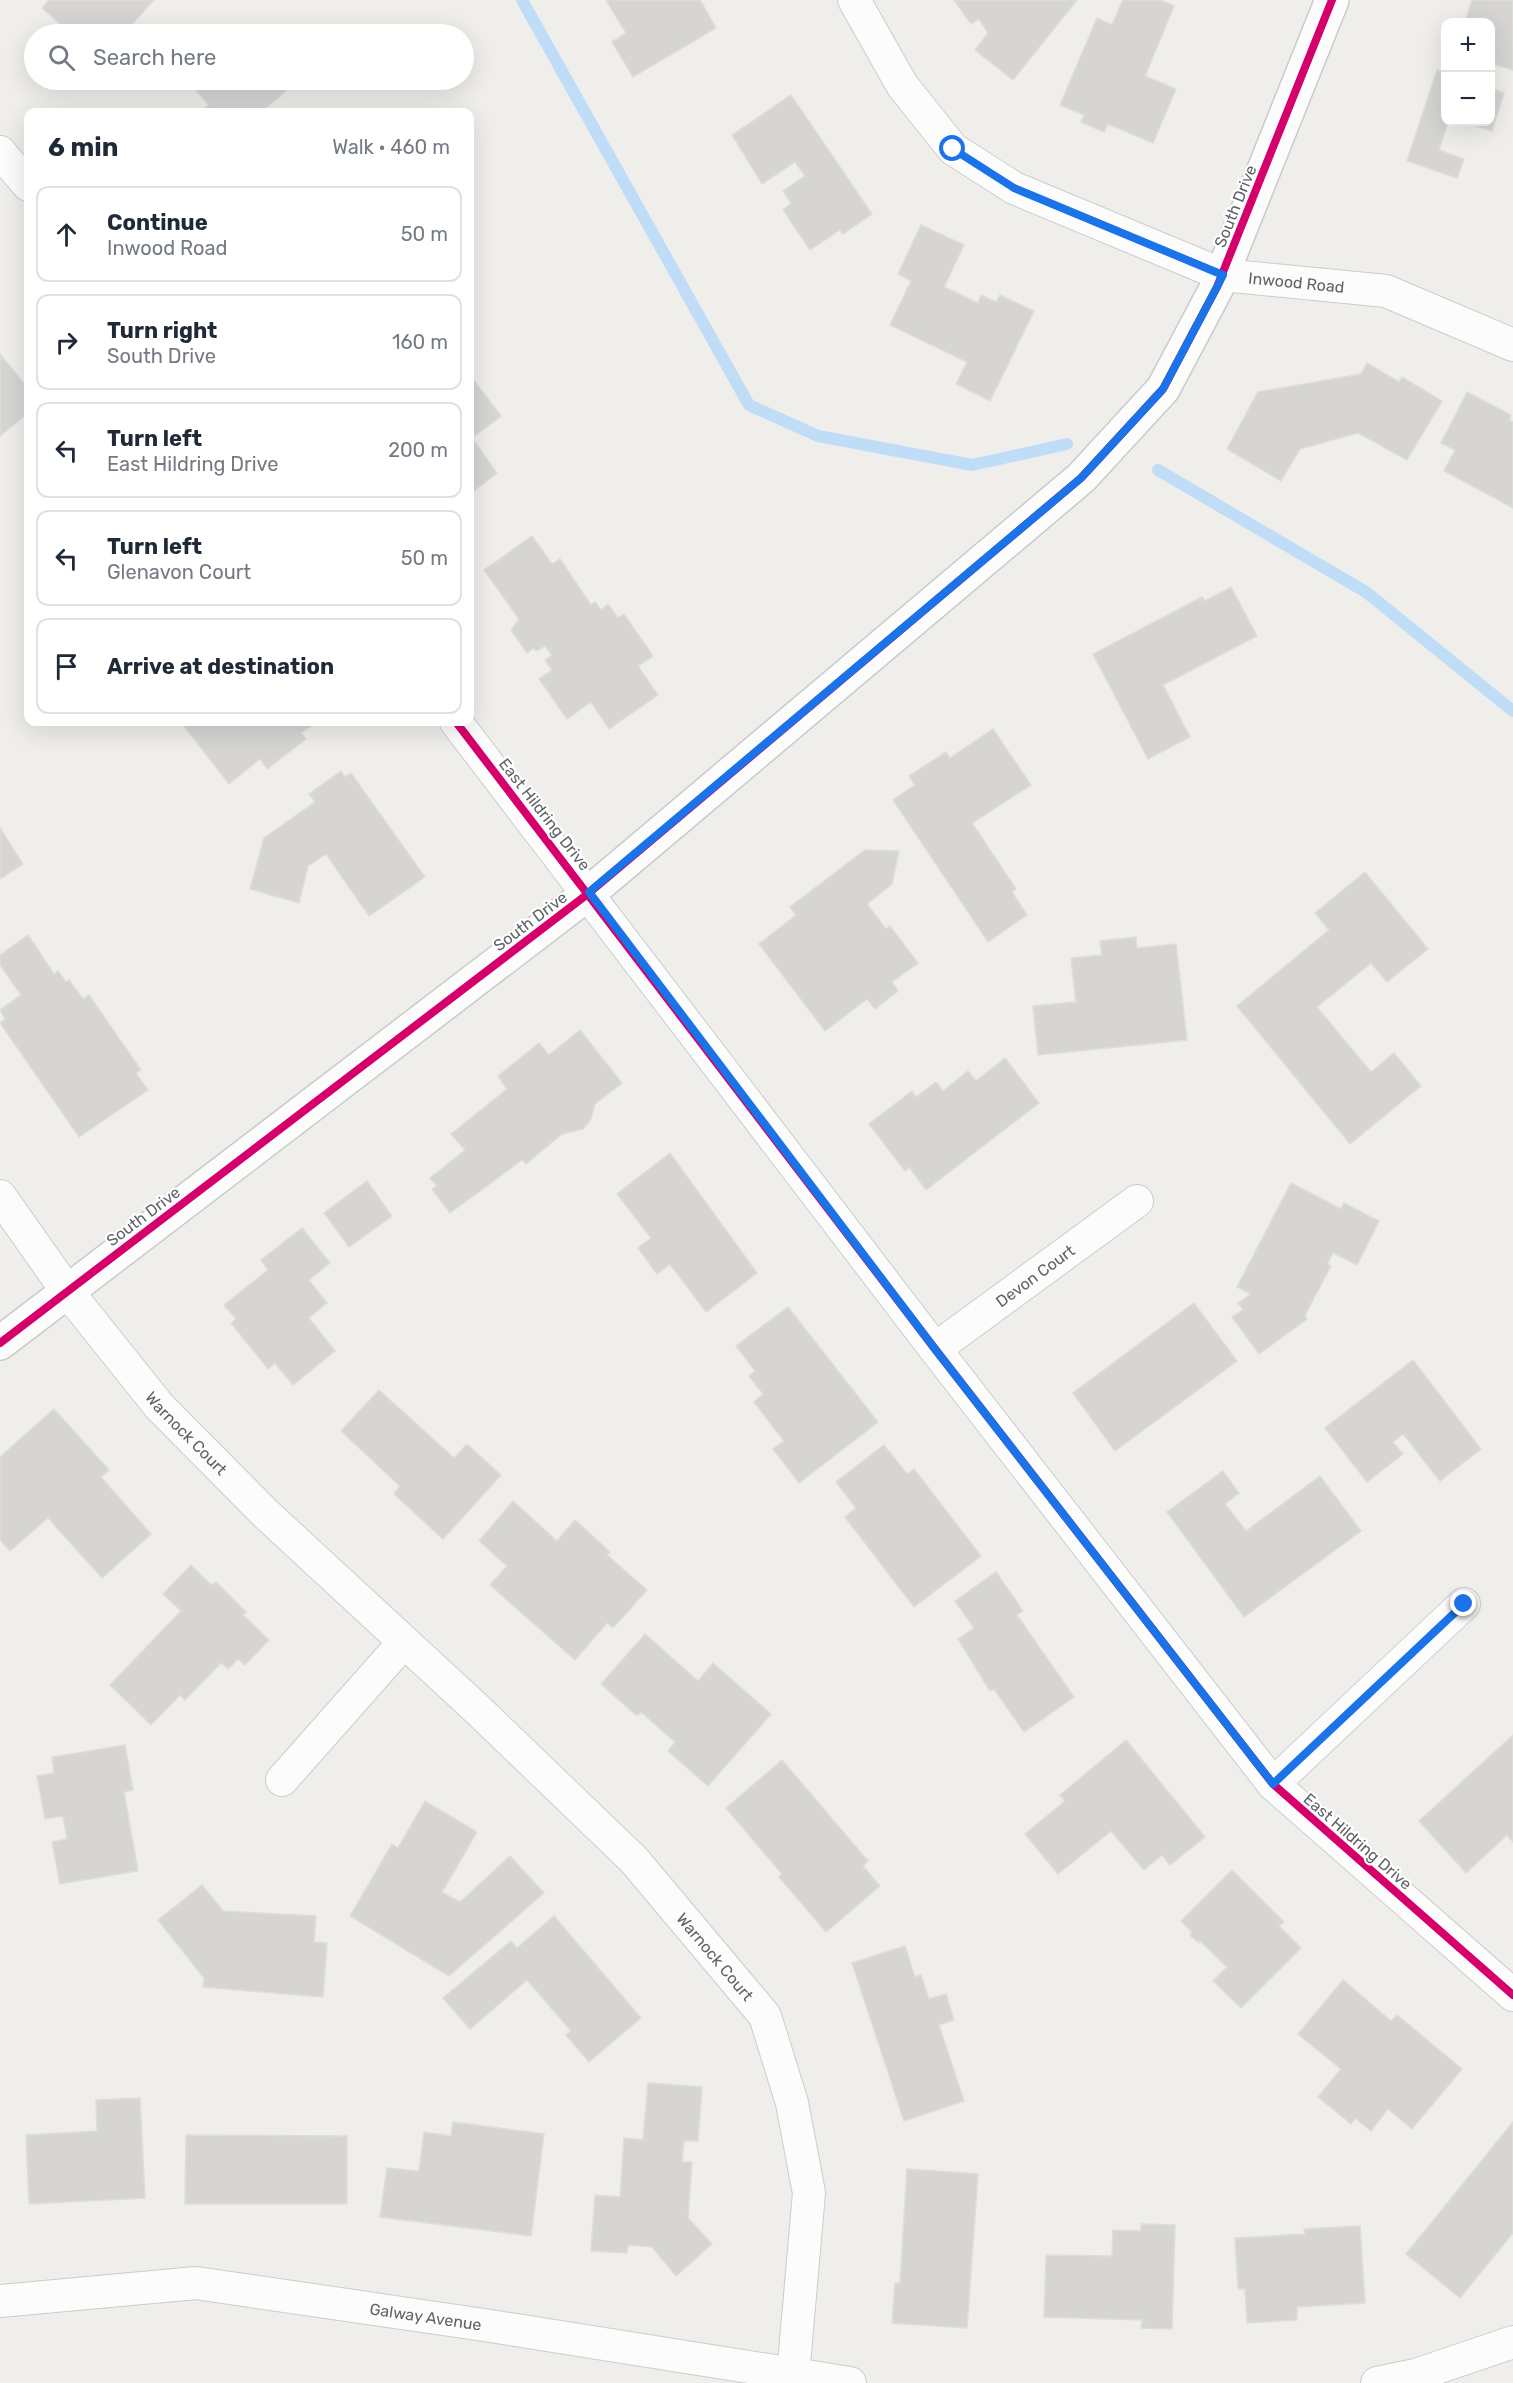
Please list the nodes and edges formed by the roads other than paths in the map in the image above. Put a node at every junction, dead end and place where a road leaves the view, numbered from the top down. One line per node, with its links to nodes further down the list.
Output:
1 (854, 0): 5 (street, Inwood Road)
2 (1332, 0): 5 (street, South Drive)
3 (0, 152): 4 (street)
4 (24, 180)
5 (1223, 275): 6 (street, Inwood Road); 8 (street, South Drive)
6 (1513, 345)
7 (459, 726): 8 (street, East Hildring Drive)
8 (589, 892): 11 (street, South Drive); 13 (street, East Hildring Drive)
9 (0, 1196): 11 (street, Warnock Court)
10 (1137, 1201): 13 (street, Devon Court)
11 (67, 1292): 12 (street, South Drive); 15 (street, Warnock Court)
12 (0, 1343)
13 (935, 1349): 17 (street, East Hildring Drive)
14 (1464, 1604): 17 (street)
15 (404, 1642): 16 (street); 21 (street, Warnock Court)
16 (282, 1780)
17 (1273, 1784): 18 (street, East Hildring Drive)
18 (1513, 1995)
19 (0, 2301): 21 (street, Galway Avenue)
20 (1513, 2342): 22 (street)
21 (793, 2375): 23 (street, Galway Avenue)
22 (1416, 2379): 24 (street)
23 (850, 2383)
24 (1377, 2383)

